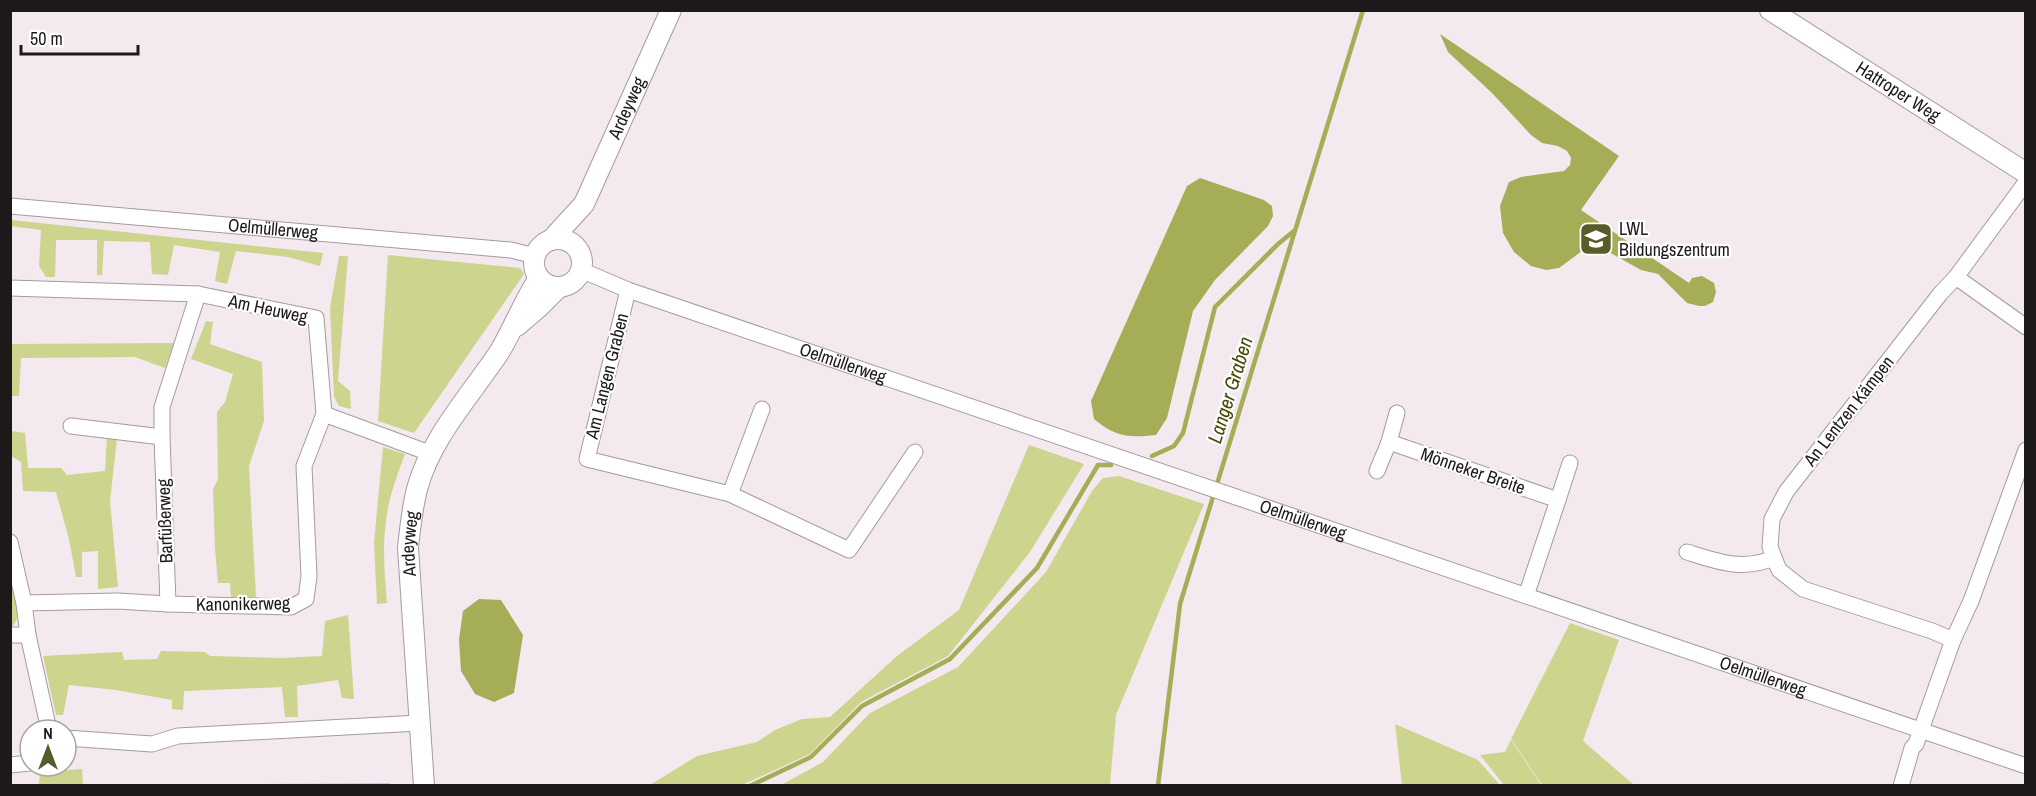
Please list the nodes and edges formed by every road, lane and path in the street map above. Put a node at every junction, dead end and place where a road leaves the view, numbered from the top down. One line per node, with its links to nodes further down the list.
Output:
1 (671, 10): 5 (main road, Ardeyweg)
2 (1770, 10): 3 (main road, Hattroper Weg)
3 (2025, 173)
4 (2025, 182): 11 (street, An Lentzen Kämpen)
5 (584, 204): 7 (main road, Ardeyweg); 8 (main road, Ardeyweg)
6 (10, 206): 9 (street, Oelmüllerweg)
7 (551, 240): 8 (main road); 9 (main road)
8 (578, 250): 10 (main road)
9 (535, 256): 12 (main road)
10 (581, 270): 13 (main road); 15 (street, Oelmüllerweg)
11 (1956, 277): 17 (street); 34 (street, An Lentzen Kämpen)
12 (539, 278): 13 (main road); 18 (main road, Ardeyweg)
13 (559, 286): 18 (main road, Ardeyweg)
14 (10, 288): 16 (street, Am Heuweg)
15 (628, 290): 30 (street, Am Langen Graben); 35 (street, Oelmüllerweg)
16 (198, 294): 21 (street, Am Heuweg); 23 (street, Barfüßerweg)
17 (2025, 327)
18 (513, 330): 27 (main road, Ardeyweg)
19 (762, 410): 30 (street)
20 (1397, 413): 24 (street)
21 (324, 414): 27 (street); 37 (street, Kanonikerweg)
22 (71, 426): 23 (street)
23 (162, 437): 37 (street, Barfüßerweg)
24 (1389, 442): 29 (street); 31 (street, Mönneker Breite)
25 (2025, 450): 40 (street)
26 (915, 452): 30 (street, Am Langen Graben)
27 (432, 454): 42 (main road, Ardeyweg)
28 (1570, 463): 31 (street)
29 (1377, 471)
30 (729, 494)
31 (1558, 500): 35 (street)
32 (10, 543): 36 (street)
33 (1688, 552): 34 (street)
34 (1774, 558): 40 (street)
35 (1526, 596): 43 (street, Oelmüllerweg)
36 (24, 603): 37 (street, Kanonikerweg); 39 (street)
37 (168, 604)
38 (10, 635): 39 (street)
39 (28, 635): 41 (street)
40 (1953, 640): 43 (street)
41 (46, 718)
42 (419, 723): 44 (street); 46 (main road, Ardeyweg)
43 (1920, 730): 45 (street, Oelmüllerweg); 47 (street)
44 (78, 739)
45 (2025, 766)
46 (424, 786)
47 (1901, 786)

